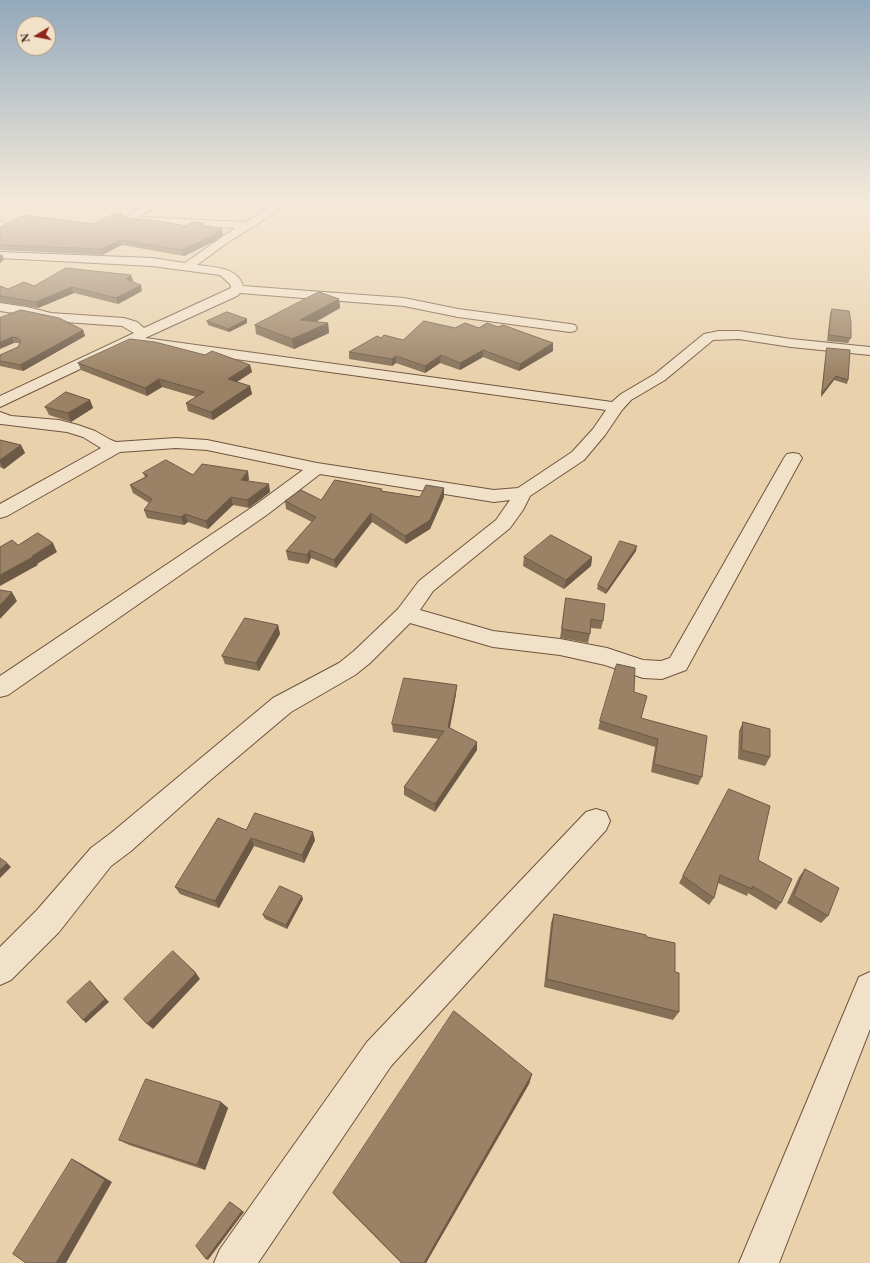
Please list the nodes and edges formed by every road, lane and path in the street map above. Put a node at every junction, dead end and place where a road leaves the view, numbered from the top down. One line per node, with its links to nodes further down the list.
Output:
1 (129, 261): 3 (street)
2 (194, 261): 3 (street)
3 (187, 267): 4 (street)
4 (237, 289): 6 (street); 7 (street)
5 (0, 307): 7 (street)
6 (570, 328)
7 (143, 334): 8 (street)
8 (130, 340): 10 (street); 11 (street)
9 (870, 351): 11 (street)
10 (2, 398)
11 (616, 407): 16 (street)
12 (0, 417): 13 (street)
13 (116, 447): 15 (street); 17 (street)
14 (793, 458): 18 (street)
15 (317, 468): 16 (street); 19 (street)
16 (523, 493): 18 (street)
17 (0, 512)
18 (406, 614): 21 (street)
19 (0, 688)
20 (596, 821): 23 (street)
21 (0, 969)
22 (870, 988): 24 (street)
23 (234, 1263)
24 (759, 1263)

